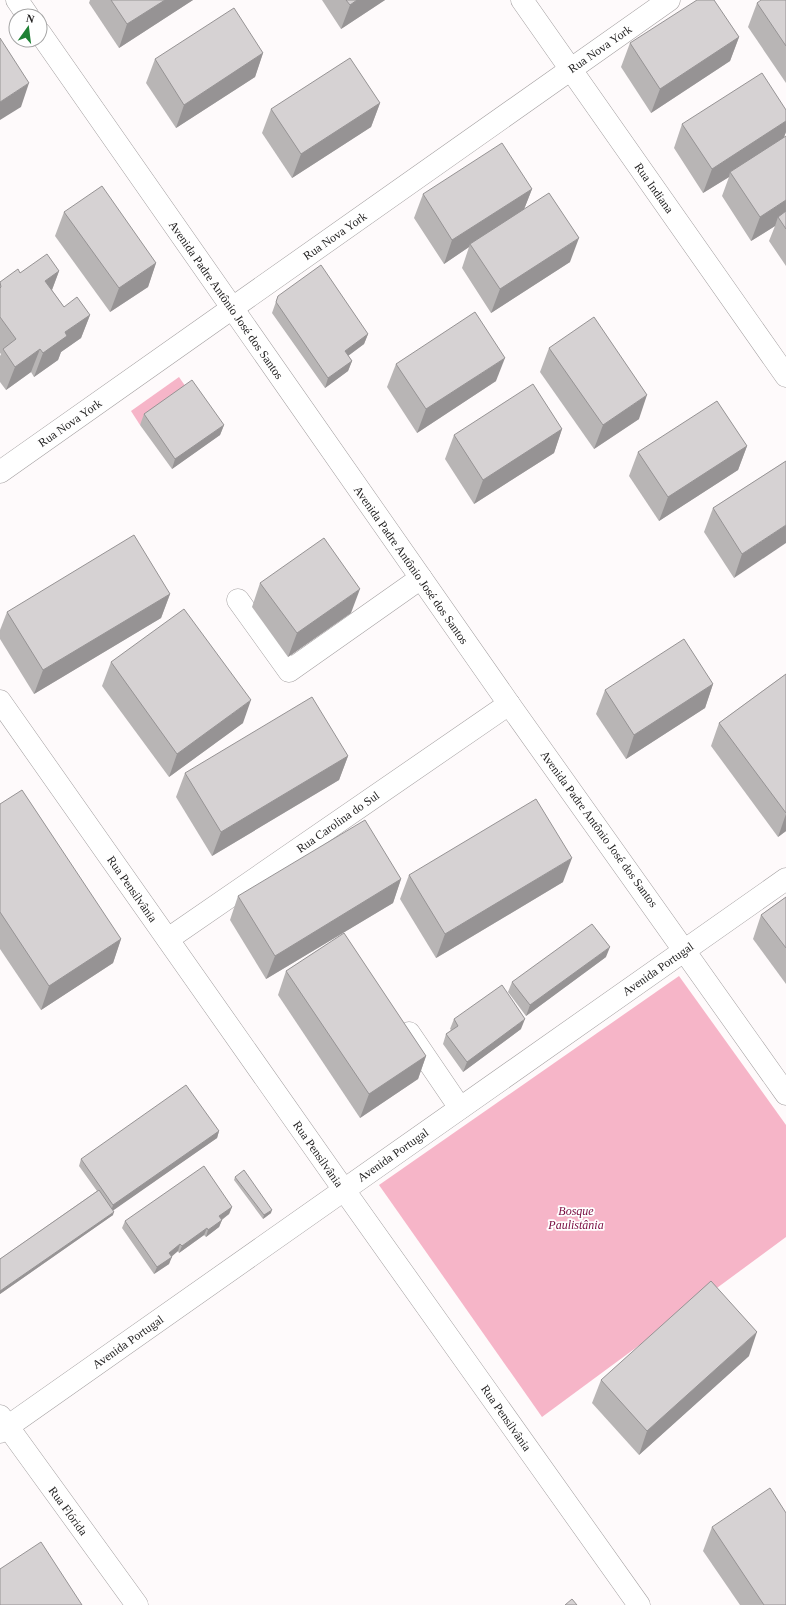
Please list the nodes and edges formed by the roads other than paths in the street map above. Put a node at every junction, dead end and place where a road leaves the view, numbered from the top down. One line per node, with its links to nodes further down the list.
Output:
1 (522, 0): 4 (street, Rua Indiana)
2 (669, 0): 4 (street, Rua Nova York)
3 (48, 44): 5 (street, Avenida Padre Antônio José dos Santos)
4 (571, 70): 5 (street, Rua Nova York); 6 (street, Rua Indiana)
5 (232, 309): 7 (street, Rua Nova York); 8 (street, Avenida Padre Antônio José dos Santos)
6 (786, 376)
7 (0, 472)
8 (421, 578): 9 (street); 11 (street, Avenida Padre Antônio José dos Santos)
9 (238, 600)
10 (0, 701): 13 (street, Rua Pensilvânia)
11 (509, 704): 13 (street, Rua Carolina do Sul); 14 (street, Avenida Padre Antônio José dos Santos)
12 (786, 879): 14 (street, Avenida Portugal)
13 (168, 939): 18 (street, Rua Pensilvânia)
14 (685, 950): 16 (street, Avenida Padre Antônio José dos Santos); 17 (street, Avenida Portugal)
15 (400, 1019): 17 (street)
16 (786, 1094)
17 (460, 1108): 18 (street, Avenida Portugal)
18 (344, 1190): 19 (street, Avenida Portugal); 21 (street, Rua Pensilvânia)
19 (2, 1425): 20 (street, Rua Flórida)
20 (137, 1605)
21 (639, 1605)

